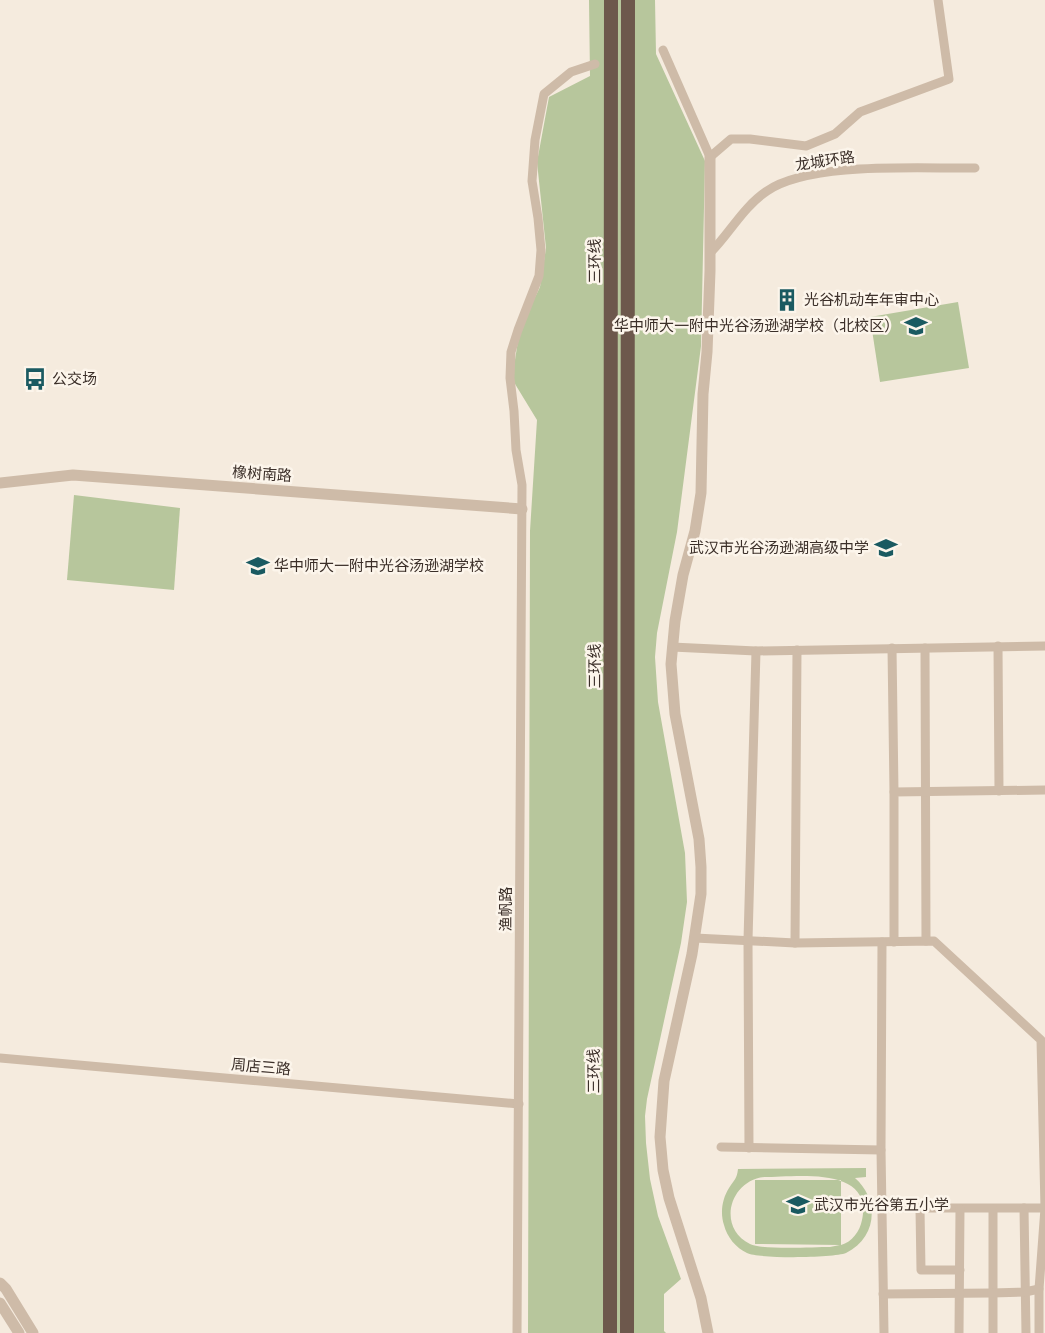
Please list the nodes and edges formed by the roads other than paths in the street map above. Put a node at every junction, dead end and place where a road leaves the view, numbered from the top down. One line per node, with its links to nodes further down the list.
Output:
1 (611, 0): 52 (highway, 三环线)
2 (628, 0): 53 (highway)
3 (938, 0): 6 (street)
4 (663, 50): 6 (street)
5 (595, 64): 10 (street, 渔帆路)
6 (710, 157): 8 (street)
7 (975, 168): 8 (street, 龙城环路)
8 (710, 253): 13 (street)
9 (0, 483): 10 (street, 橡树南路)
10 (522, 508): 30 (street, 渔帆路)
11 (998, 646): 12 (street); 15 (street); 19 (street)
12 (1045, 646)
13 (672, 647): 17 (street); 22 (street)
14 (892, 648): 15 (street); 16 (street); 20 (street)
15 (925, 648): 21 (street)
16 (797, 650): 17 (street); 25 (street)
17 (756, 651): 23 (street)
18 (1045, 790): 19 (street)
19 (999, 791): 21 (street)
20 (894, 792): 21 (street); 27 (street)
21 (925, 792): 24 (street)
22 (695, 938): 23 (street); 54 (street)
23 (748, 940): 25 (street); 33 (street)
24 (926, 941): 27 (street); 28 (street)
25 (795, 942): 26 (street)
26 (882, 942): 27 (street); 34 (street)
27 (894, 942)
28 (1043, 1040): 31 (street)
29 (0, 1058): 30 (street, 周店三路)
30 (519, 1104): 51 (street, 渔帆路)
31 (1044, 1126): 37 (street)
32 (722, 1148): 33 (street)
33 (748, 1148): 34 (street)
34 (881, 1150): 35 (street)
35 (883, 1208): 38 (street); 46 (street)
36 (1024, 1208): 37 (street); 40 (street); 44 (street)
37 (1045, 1208): 43 (street)
38 (920, 1209): 39 (street); 41 (street)
39 (960, 1209): 40 (street); 41 (street)
40 (993, 1209): 45 (street)
41 (960, 1270): 47 (street)
42 (0, 1283): 50 (street)
43 (1039, 1290): 44 (street); 59 (street)
44 (1025, 1292): 45 (street); 58 (street)
45 (992, 1293): 47 (street); 57 (street)
46 (883, 1294): 47 (street); 55 (street)
47 (959, 1294): 56 (street)
48 (0, 1303): 49 (street)
49 (19, 1333)
50 (33, 1333)
51 (517, 1333)
52 (610, 1333)
53 (627, 1333)
54 (708, 1333)
55 (884, 1333)
56 (959, 1333)
57 (993, 1333)
58 (1026, 1333)
59 (1039, 1333)

